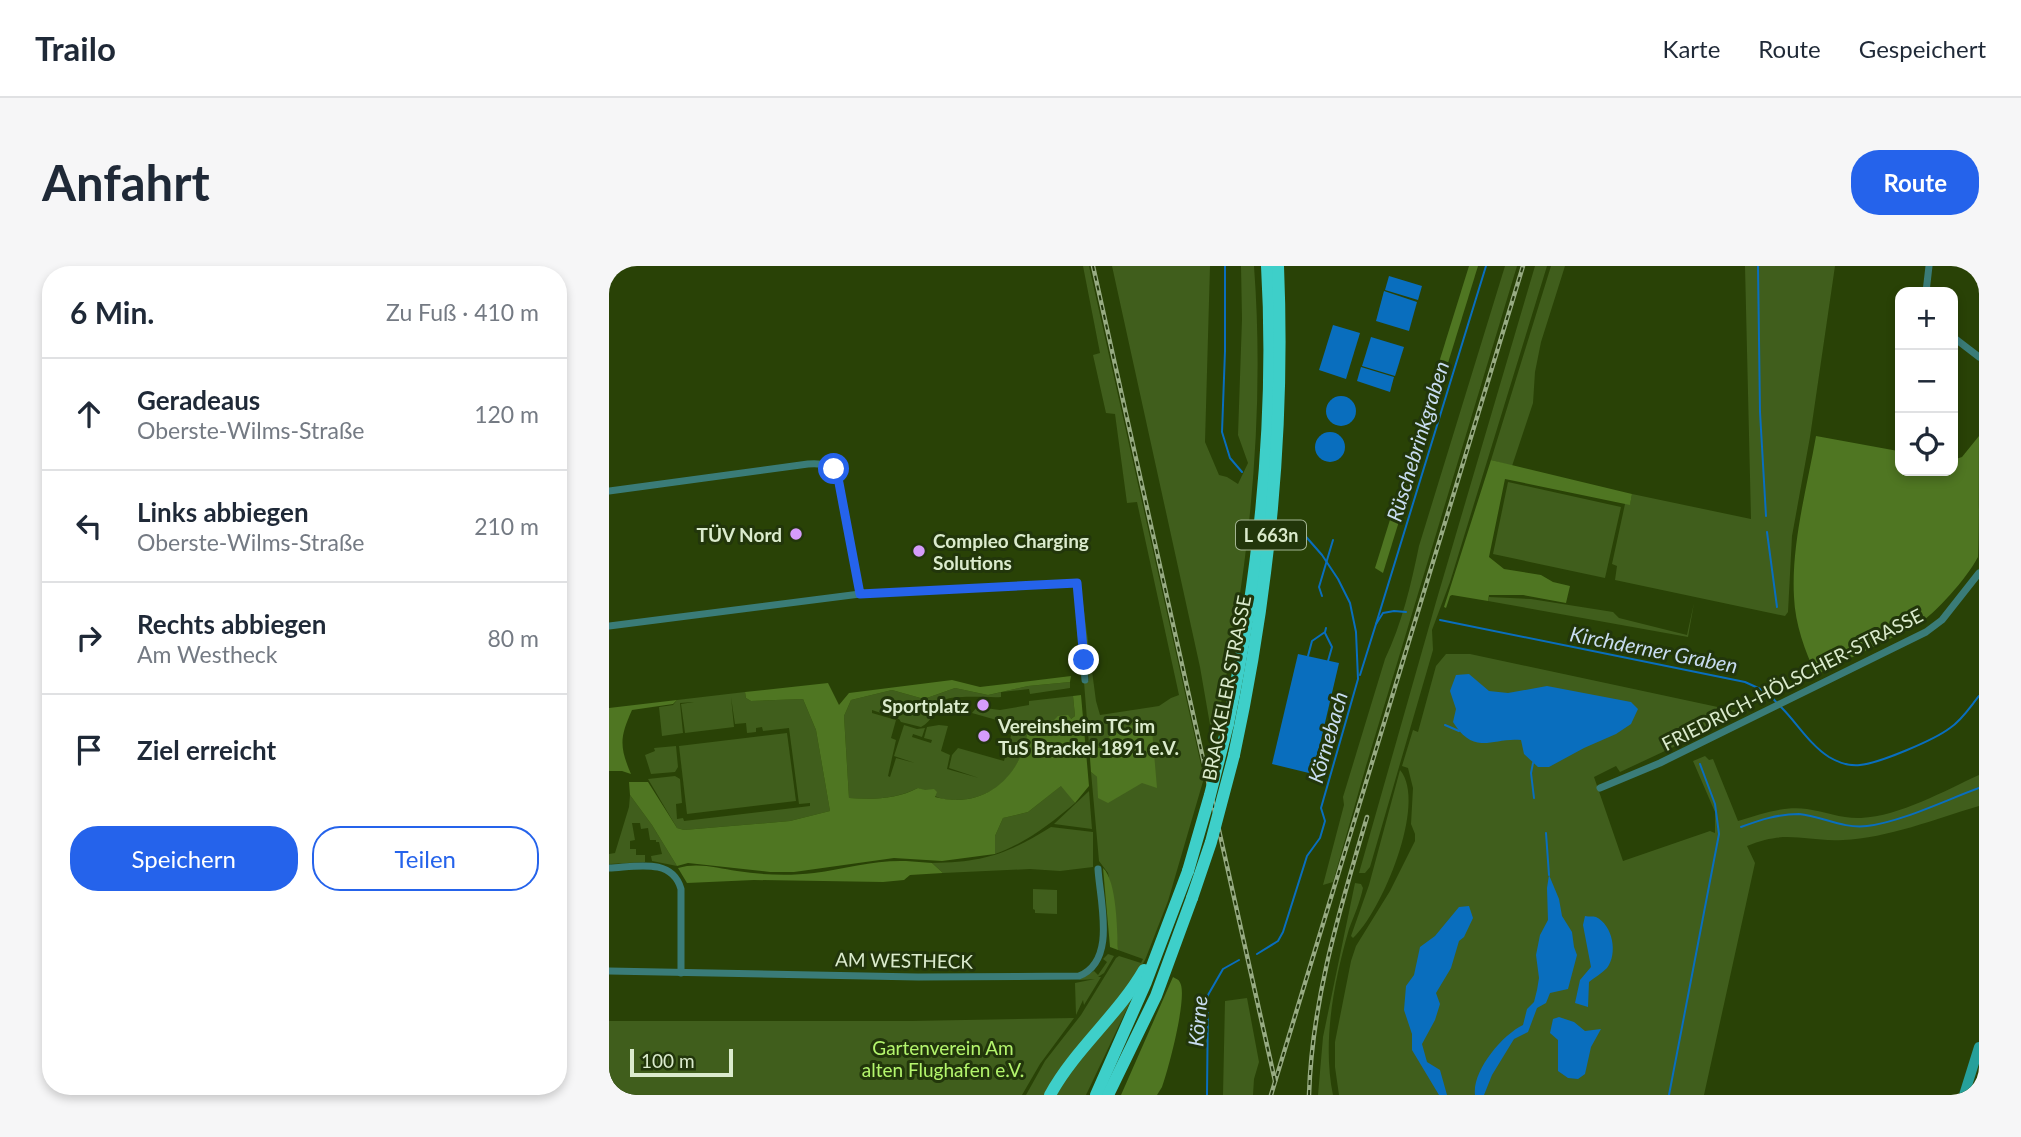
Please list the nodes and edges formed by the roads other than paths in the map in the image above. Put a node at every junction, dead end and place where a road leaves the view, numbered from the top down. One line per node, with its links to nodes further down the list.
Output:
1 (1260, 266): 9 (highway)
2 (1267, 266): 9 (highway, BRACKELER STRASSE / L 663n)
3 (1278, 266): 7 (highway, BRACKELER STRASSE / L 663n)
4 (1284, 266): 7 (highway)
5 (1929, 266): 6 (street)
6 (1927, 287)
7 (1279, 312): 22 (highway, BRACKELER STRASSE / L 663n, bridge)
8 (1958, 341): 10 (street)
9 (1268, 343): 19 (highway, BRACKELER STRASSE / L 663n, bridge)
10 (1979, 357)
11 (609, 491): 13 (street)
12 (1979, 573): 16 (street, FRIEDRICH-HÖLSCHER-STRASSE)
13 (860, 594): 14 (street); 15 (street)
14 (609, 626)
15 (1085, 680)
16 (1600, 789)
17 (609, 868): 21 (street)
18 (1098, 869): 21 (street, AM WESTHECK)
19 (1169, 924): 24 (highway); 25 (highway, BRACKELER STRASSE / L 663n)
20 (609, 971): 21 (street, AM WESTHECK)
21 (681, 972)
22 (1135, 1042): 26 (highway, BRACKELER STRASSE / L 663n); 27 (highway)
23 (1979, 1047): 28 (street)
24 (1050, 1095)
25 (1096, 1095)
26 (1108, 1095)
27 (1115, 1095)
28 (1963, 1095)

